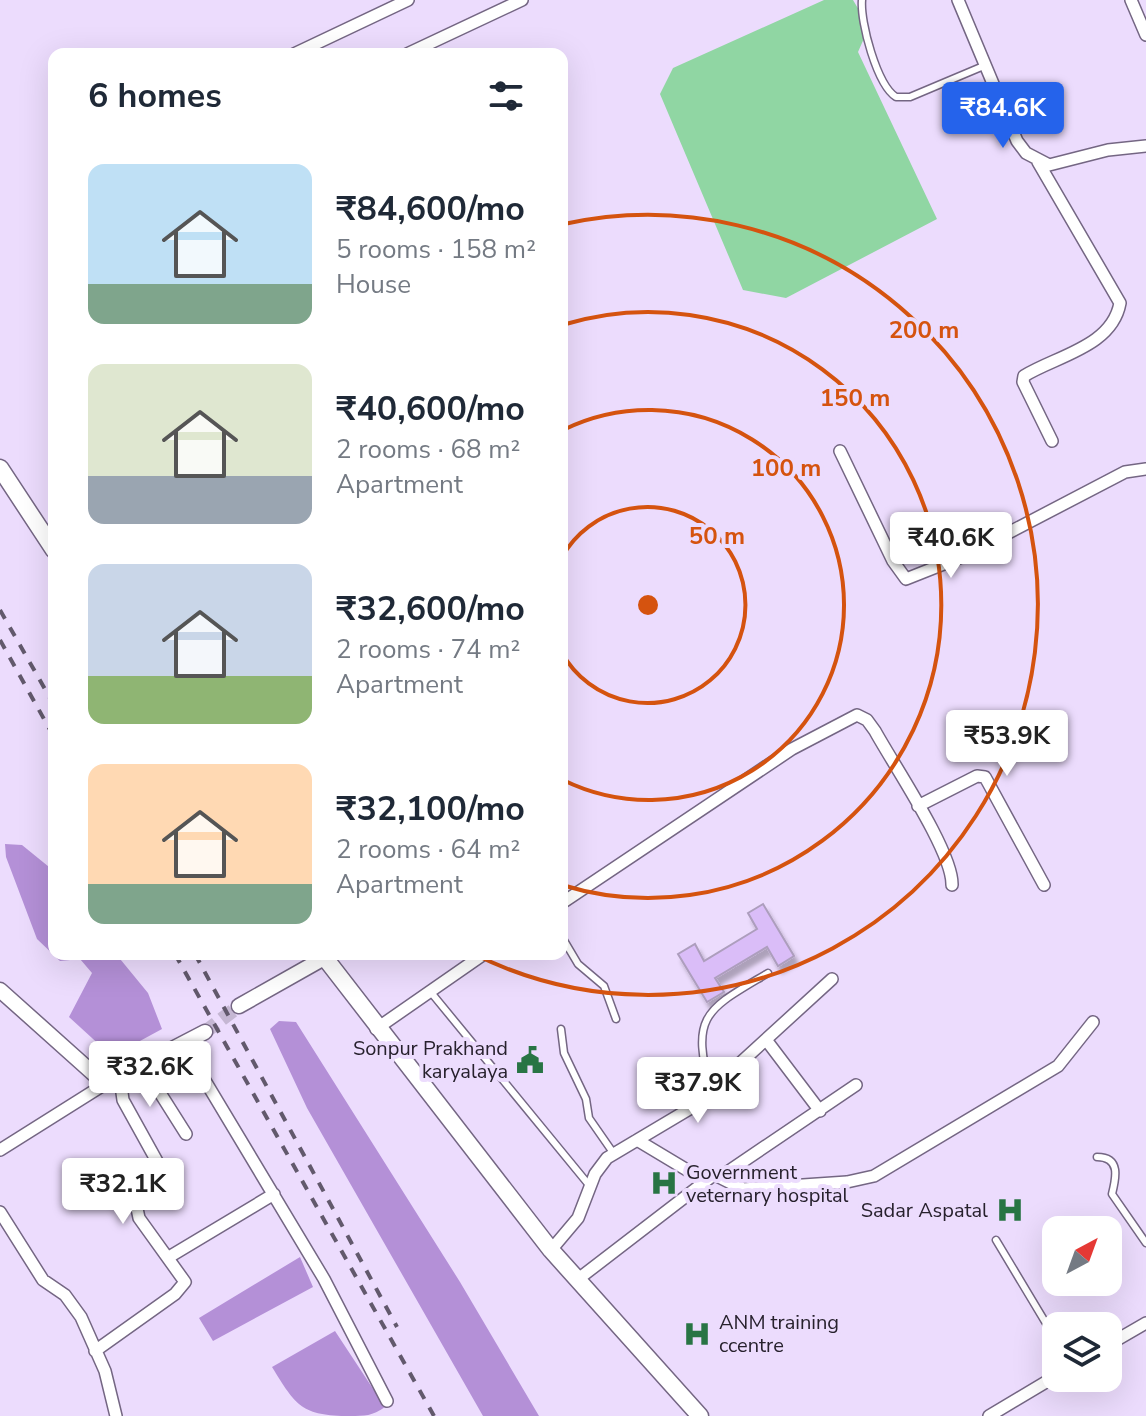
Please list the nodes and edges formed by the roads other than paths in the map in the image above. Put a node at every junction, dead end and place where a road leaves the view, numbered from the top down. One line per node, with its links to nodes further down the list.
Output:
1 (408, 0): 7 (street)
2 (522, 0): 8 (street)
3 (862, 0): 9 (lane)
4 (958, 0): 9 (street)
5 (1131, 0): 6 (street)
6 (1146, 35)
7 (307, 48)
8 (420, 48)
9 (986, 65): 11 (street)
10 (1146, 146): 11 (street)
11 (1038, 162): 12 (street)
12 (1052, 441)
13 (840, 451): 15 (street)
14 (0, 468): 16 (main road)
15 (1146, 469)
16 (48, 541)
17 (918, 806): 18 (street); 19 (street); 20 (street)
18 (952, 885)
19 (1044, 885)
20 (568, 899)
21 (568, 947): 30 (lane)
22 (317, 960): 29 (street)
23 (328, 960): 32 (main road)
24 (475, 960): 28 (street)
25 (768, 973): 41 (lane)
26 (832, 979): 35 (street)
27 (0, 990): 39 (street)
28 (429, 990): 32 (street); 49 (lane)
29 (239, 1006)
30 (616, 1019)
31 (1093, 1022): 48 (street)
32 (376, 1029): 54 (main road)
33 (561, 1029): 46 (lane)
34 (205, 1032): 36 (street)
35 (767, 1041): 41 (street); 42 (street)
36 (183, 1044): 37 (street); 50 (street)
37 (143, 1066): 38 (street); 43 (street)
38 (120, 1078): 39 (street); 55 (street)
39 (105, 1084): 45 (street)
40 (856, 1085): 42 (street)
41 (711, 1090): 44 (street)
42 (820, 1111): 48 (street)
43 (186, 1134)
44 (637, 1140): 46 (street); 48 (street)
45 (0, 1150)
46 (614, 1154): 49 (street)
47 (1097, 1157): 53 (lane)
48 (714, 1176): 56 (street)
49 (591, 1188): 54 (street)
50 (274, 1194): 55 (street); 62 (street)
51 (0, 1212): 60 (street)
52 (996, 1240): 57 (lane)
53 (1146, 1243)
54 (551, 1250): 56 (main road)
55 (169, 1257): 60 (street)
56 (577, 1280): 64 (main road)
57 (1042, 1317)
58 (1146, 1323): 59 (street)
59 (1122, 1337)
60 (95, 1351): 63 (street)
61 (1042, 1384): 65 (street)
62 (387, 1401)
63 (116, 1416)
64 (700, 1416)
65 (989, 1416)

